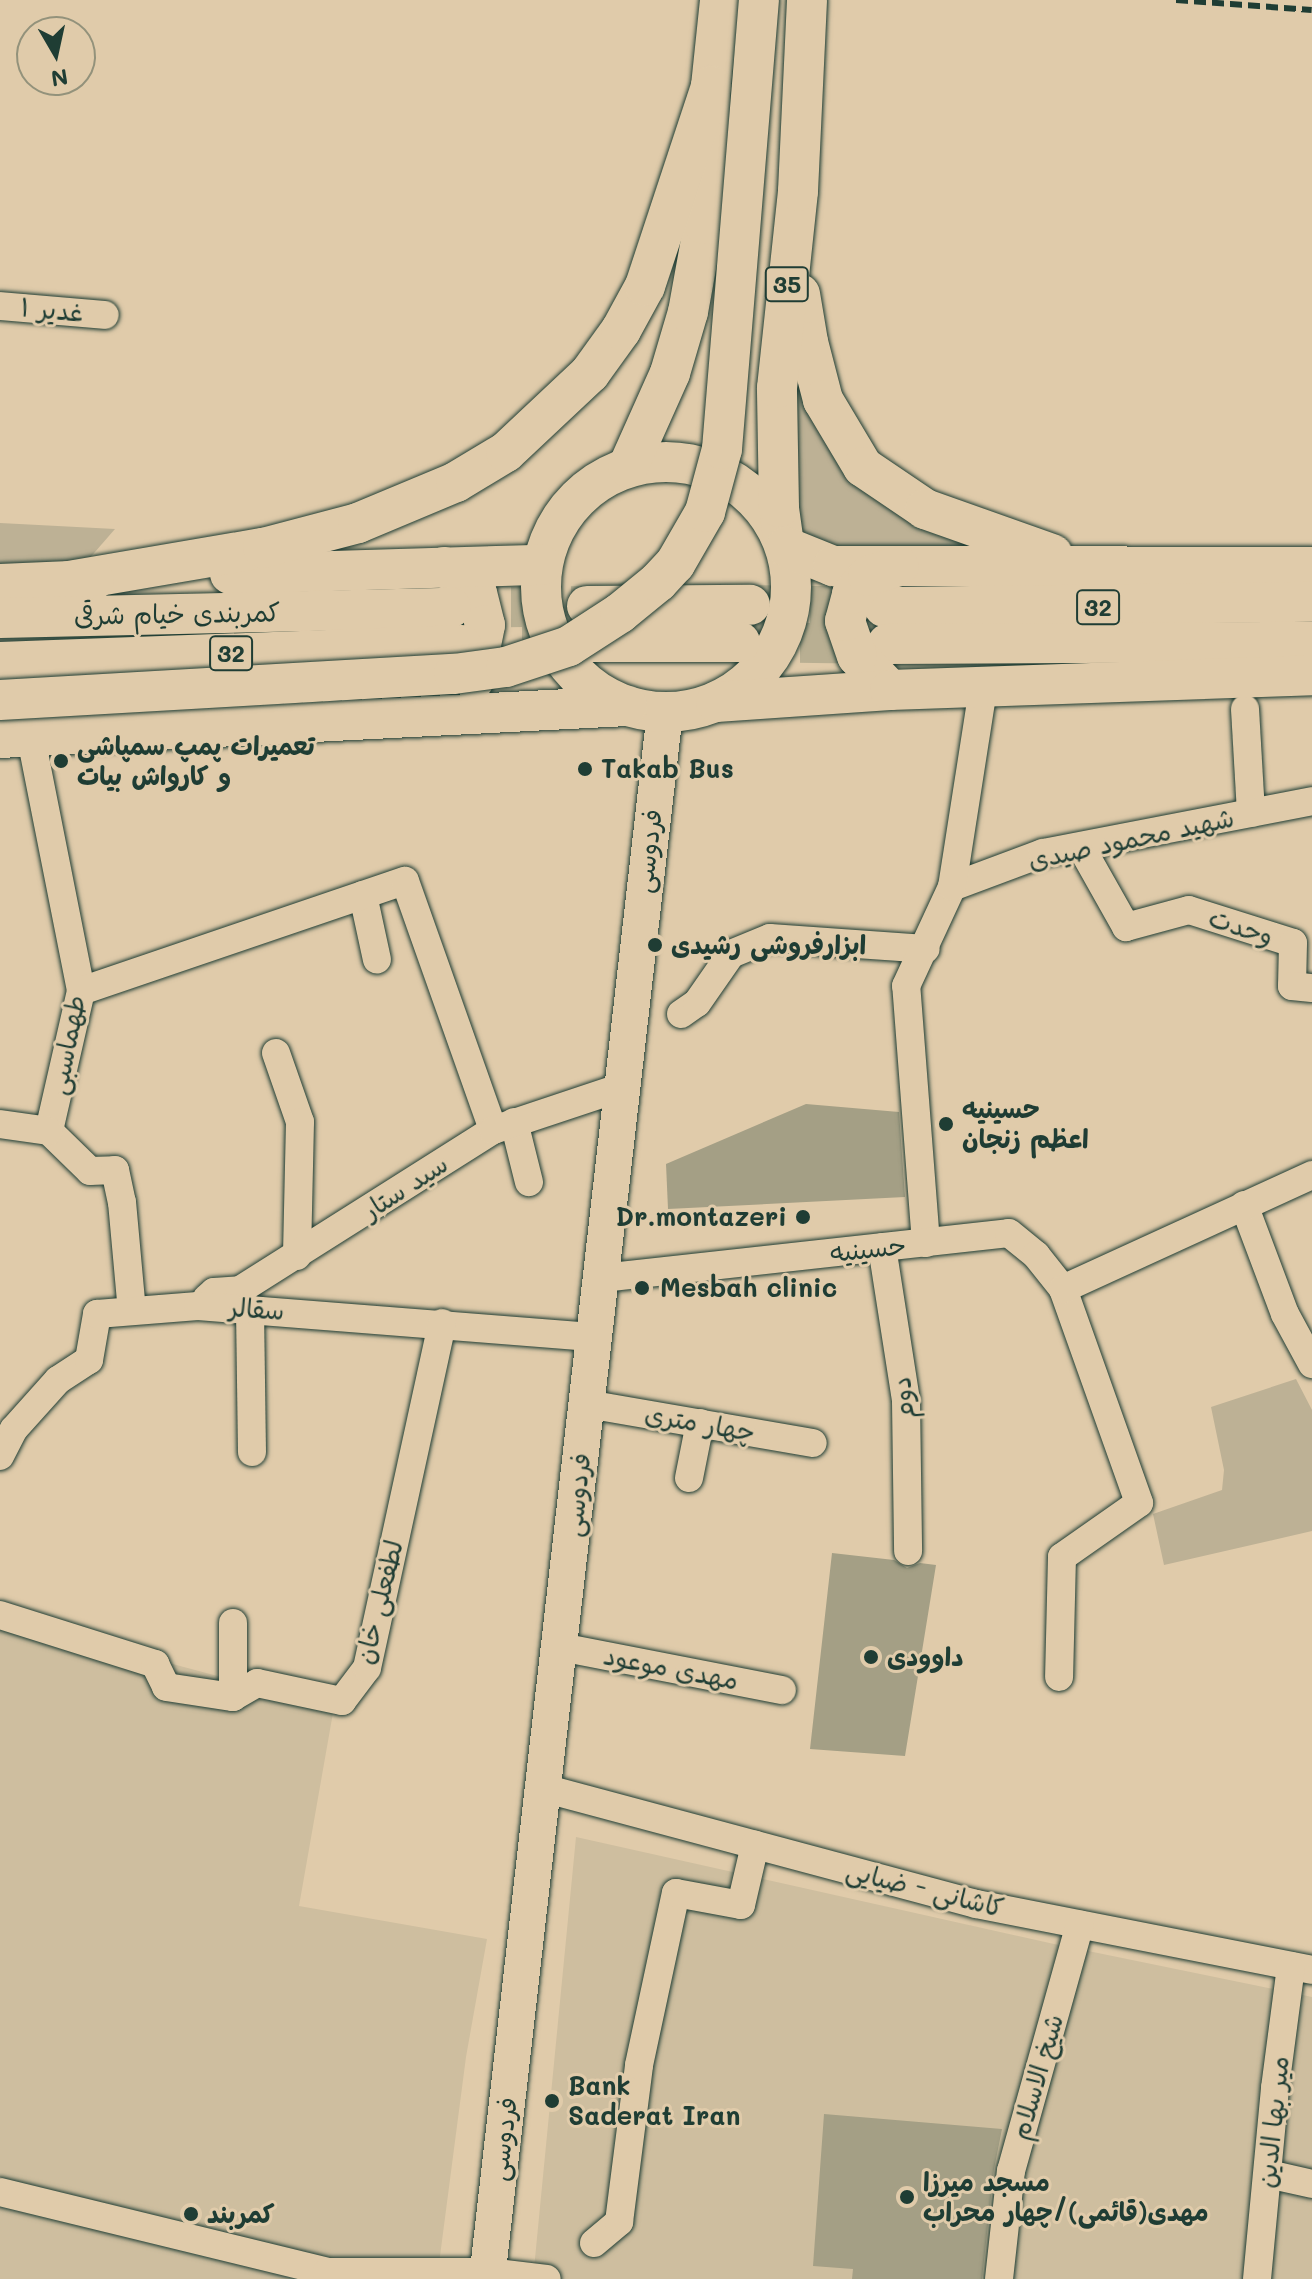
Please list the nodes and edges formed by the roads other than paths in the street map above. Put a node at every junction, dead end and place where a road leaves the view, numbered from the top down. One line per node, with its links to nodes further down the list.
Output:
1 (759, 0): 26 (highway, bridge)
2 (719, 9): 4 (highway)
3 (806, 13): 5 (highway, 35)
4 (711, 86): 8 (highway); 15 (highway)
5 (792, 238): 9 (highway, 35); 12 (highway)
6 (0, 306): 7 (street, غدیر ۱)
7 (105, 315)
8 (628, 467): 9 (highway); 11 (highway)
9 (785, 544): 10 (highway); 27 (highway)
10 (906, 564): 12 (highway); 25 (highway)
11 (542, 565): 13 (highway); 28 (highway)
12 (1090, 566): 14 (highway)
13 (444, 567): 15 (highway); 30 (highway)
14 (1312, 567)
15 (69, 581): 16 (highway)
16 (0, 584)
17 (1312, 602): 21 (highway, 32)
18 (0, 618): 22 (highway, کمربندی خیام شرقی / 32)
19 (588, 624): 20 (highway)
20 (745, 624)
21 (1312, 642)
22 (0, 662)
23 (1312, 675): 24 (highway)
24 (983, 689): 25 (highway); 35 (street)
25 (890, 690): 27 (highway)
26 (0, 700)
27 (716, 702): 28 (highway)
28 (646, 709): 30 (highway); 43 (main road, فردوسی)
29 (1245, 709): 33 (street)
30 (423, 716): 31 (highway)
31 (16, 738): 40 (street, طهماسبی)
32 (1312, 801): 33 (street, شهید محمود صیدی)
33 (1251, 813): 34 (street, شهید محمود صیدی)
34 (1081, 847): 35 (street, شهید محمود صیدی); 39 (street, وحدت)
35 (952, 887): 37 (street)
36 (363, 895): 38 (street); 40 (street); 45 (street)
37 (926, 949): 41 (street); 50 (street)
38 (377, 960)
39 (1312, 988)
40 (81, 991): 46 (street, طهماسبی)
41 (681, 1014)
42 (276, 1053): 52 (street)
43 (622, 1087): 45 (street, سید ستار); 53 (main road, فردوسی)
44 (0, 1124): 46 (street)
45 (503, 1126): 48 (street); 52 (street, سید ستار)
46 (49, 1131): 57 (street, طهماسبی)
47 (1312, 1175): 49 (street)
48 (529, 1182)
49 (1244, 1205): 54 (street); 60 (street)
50 (926, 1243): 51 (street, حسینیه); 54 (street, حسینیه)
51 (882, 1247): 53 (street, حسینیه); 67 (street, دوم)
52 (297, 1256): 55 (street, سید ستار)
53 (602, 1278): 59 (main road, فردوسی)
54 (1063, 1289): 71 (street)
55 (198, 1306): 56 (street, سقالر); 57 (street, سقالر)
56 (250, 1309): 58 (street, سقالر); 64 (street)
57 (132, 1311): 65 (street, سقالر)
58 (442, 1323): 59 (street, سقالر); 73 (street, لطفعلی خان)
59 (595, 1337): 61 (main road, فردوسی)
60 (1312, 1364)
61 (587, 1404): 62 (street, چهار متری); 70 (main road, فردوسی)
62 (700, 1423): 63 (street, چهار متری); 66 (street)
63 (813, 1443)
64 (252, 1452)
65 (0, 1456)
66 (689, 1478)
67 (908, 1551)
68 (0, 1615): 73 (street, لطفعلی خان)
69 (233, 1623): 73 (street)
70 (560, 1647): 72 (street, مهدی موعود); 74 (main road, فردوسی)
71 (1059, 1677)
72 (782, 1690)
73 (233, 1697)
74 (543, 1788): 75 (street, کاشانی - ضیایی); 83 (main road, فردوسی)
75 (755, 1845): 76 (street, کاشانی - ضیایی); 81 (street)
76 (1080, 1924): 77 (street, کاشانی - ضیایی); 85 (street, شیخ الاسلام)
77 (1301, 1968): 78 (street, میر بها الدین)
78 (1268, 2174): 79 (street); 86 (street, میر بها الدین)
79 (1312, 2184)
80 (0, 2192): 82 (street)
81 (594, 2243)
82 (327, 2275): 83 (street)
83 (488, 2276): 84 (street)
84 (547, 2279)
85 (999, 2279)
86 (1257, 2279)

